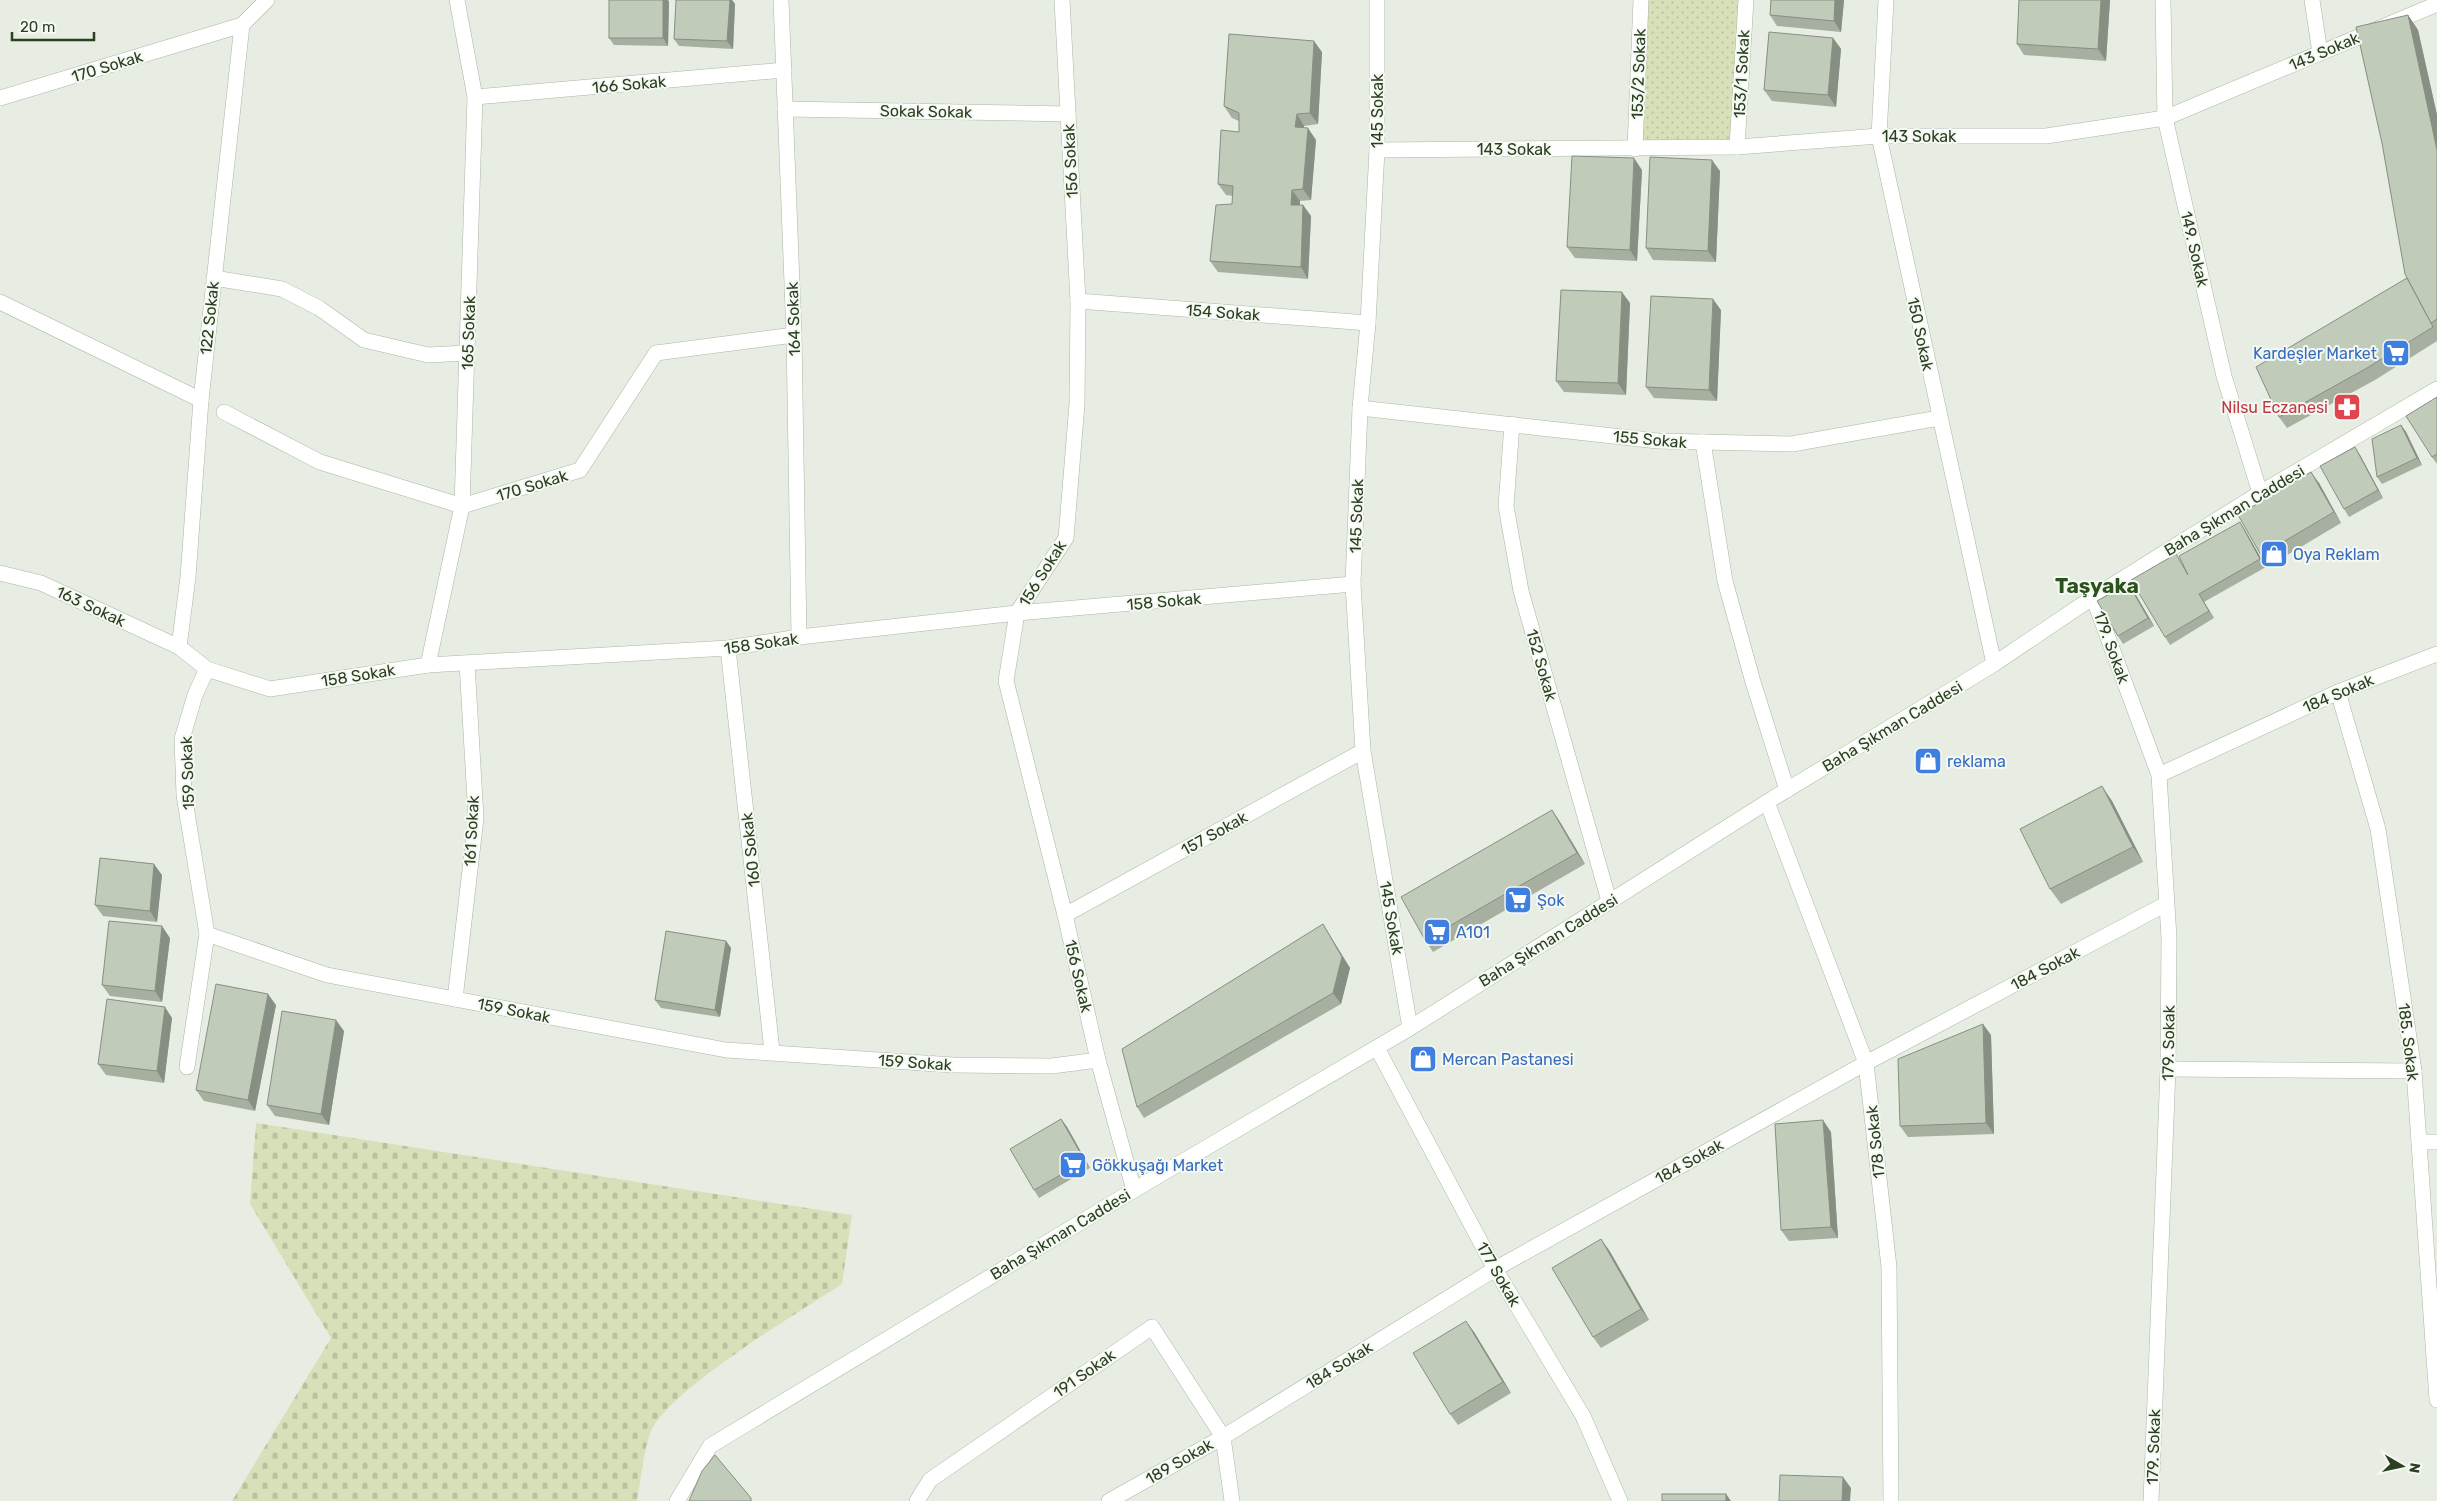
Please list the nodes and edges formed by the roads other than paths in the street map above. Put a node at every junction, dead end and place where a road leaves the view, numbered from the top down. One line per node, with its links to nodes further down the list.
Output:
1 (267, 0): 12 (street)
2 (457, 0): 15 (street, 165 Sokak)
3 (781, 0): 14 (street, 164 Sokak)
4 (1062, 0): 18 (street, 156 Sokak)
5 (1377, 0): 23 (street, 145 Sokak)
6 (1641, 0): 22 (street, 153/2 Sokak)
7 (1746, 0): 21 (street, 153/1 Sokak)
8 (1886, 0): 20 (street, 150 Sokak)
9 (2163, 0): 19 (street, 149. Sokak)
10 (2312, 0): 13 (street)
11 (2437, 4): 13 (street, 143 Sokak)
12 (242, 25): 16 (street, 170 Sokak); 24 (street, 122 Sokak)
13 (2320, 53): 19 (street, 143 Sokak)
14 (784, 70): 15 (street, 166 Sokak); 17 (street, 164 Sokak)
15 (475, 97): 29 (street, 165 Sokak)
16 (0, 98)
17 (785, 109): 18 (street, Sokak Sokak); 28 (street, 164 Sokak)
18 (1068, 114): 25 (street, 156 Sokak)
19 (2165, 118): 20 (street, 143 Sokak); 37 (street, 149. Sokak)
20 (1879, 136): 21 (street, 143 Sokak); 34 (street, 150 Sokak)
21 (1736, 147): 22 (street, 143 Sokak)
22 (1635, 149): 23 (street, 143 Sokak)
23 (1377, 150): 27 (street, 145 Sokak)
24 (214, 278): 29 (street); 31 (street, 122 Sokak)
25 (1078, 301): 27 (street, 154 Sokak); 42 (street, 156 Sokak)
26 (0, 302): 31 (street)
27 (1368, 323): 32 (street, 145 Sokak)
28 (794, 335): 38 (street, 170 Sokak); 43 (street, 164 Sokak)
29 (467, 353): 38 (street, 165 Sokak)
30 (2436, 390): 37 (street, Baha Şıkman Caddesi)
31 (201, 400): 44 (street, 122 Sokak)
32 (1360, 408): 35 (street, 155 Sokak); 40 (street, 145 Sokak)
33 (224, 412): 38 (street)
34 (1939, 418): 36 (street, 155 Sokak); 48 (street, 150 Sokak)
35 (1512, 424): 36 (street, 155 Sokak); 56 (street, 152 Sokak)
36 (1703, 442): 54 (street)
37 (2260, 493): 41 (street, Baha Şıkman Caddesi)
38 (462, 506): 49 (street, 165 Sokak)
39 (0, 573): 44 (street, 163 Sokak)
40 (1353, 584): 42 (street, 158 Sokak); 52 (street, 145 Sokak)
41 (2094, 596): 48 (street, Baha Şıkman Caddesi); 53 (street, 179. Sokak)
42 (1017, 613): 43 (street, 158 Sokak); 58 (street, 156 Sokak)
43 (799, 638): 45 (street, 158 Sokak)
44 (179, 647): 50 (street, 158 Sokak)
45 (728, 648): 47 (street, 158 Sokak); 63 (street, 160 Sokak)
46 (2437, 654): 51 (street, 184 Sokak)
47 (467, 663): 49 (street, 158 Sokak); 60 (street, 161 Sokak)
48 (1994, 664): 54 (street, Baha Şıkman Caddesi)
49 (428, 665): 50 (street, 158 Sokak)
50 (207, 669): 59 (street, 159 Sokak)
51 (2338, 692): 53 (street, 184 Sokak); 68 (street, 185. Sokak)
52 (1363, 751): 58 (street, 157 Sokak); 61 (street, 145 Sokak)
53 (2159, 775): 57 (street, 179. Sokak)
54 (1787, 790): 55 (street, Baha Şıkman Caddesi)
55 (1767, 802): 56 (street, Baha Şıkman Caddesi); 65 (street, 178 Sokak)
56 (1609, 901): 61 (street, Baha Şıkman Caddesi)
57 (2166, 904): 65 (street, 184 Sokak); 67 (street, 179. Sokak)
58 (1065, 915): 64 (street, 156 Sokak)
59 (207, 934): 60 (street, 159 Sokak); 66 (street)
60 (455, 999): 63 (street, 159 Sokak)
61 (1410, 1028): 62 (street, Baha Şıkman Caddesi)
62 (1376, 1048): 71 (street, Baha Şıkman Caddesi); 72 (street, 177 Sokak)
63 (772, 1051): 64 (street, 159 Sokak)
64 (1098, 1060): 71 (street, 156 Sokak)
65 (1866, 1063): 72 (street, 184 Sokak); 80 (street, 178 Sokak)
66 (187, 1067)
67 (2168, 1069): 68 (street); 81 (street, 179. Sokak)
68 (2414, 1071): 69 (street, 185. Sokak)
69 (2418, 1142): 70 (street); 73 (street, 185. Sokak)
70 (2437, 1142)
71 (1134, 1190): 75 (street, Baha Şıkman Caddesi)
72 (1495, 1269): 74 (street, 184 Sokak); 79 (street, 177 Sokak)
73 (2437, 1400)
74 (1223, 1437): 76 (street, 191 Sokak); 77 (street, 189 Sokak); 78 (street)
75 (677, 1501)
76 (916, 1501)
77 (1109, 1501)
78 (1232, 1501)
79 (1620, 1501)
80 (1892, 1501)
81 (2151, 1501)

